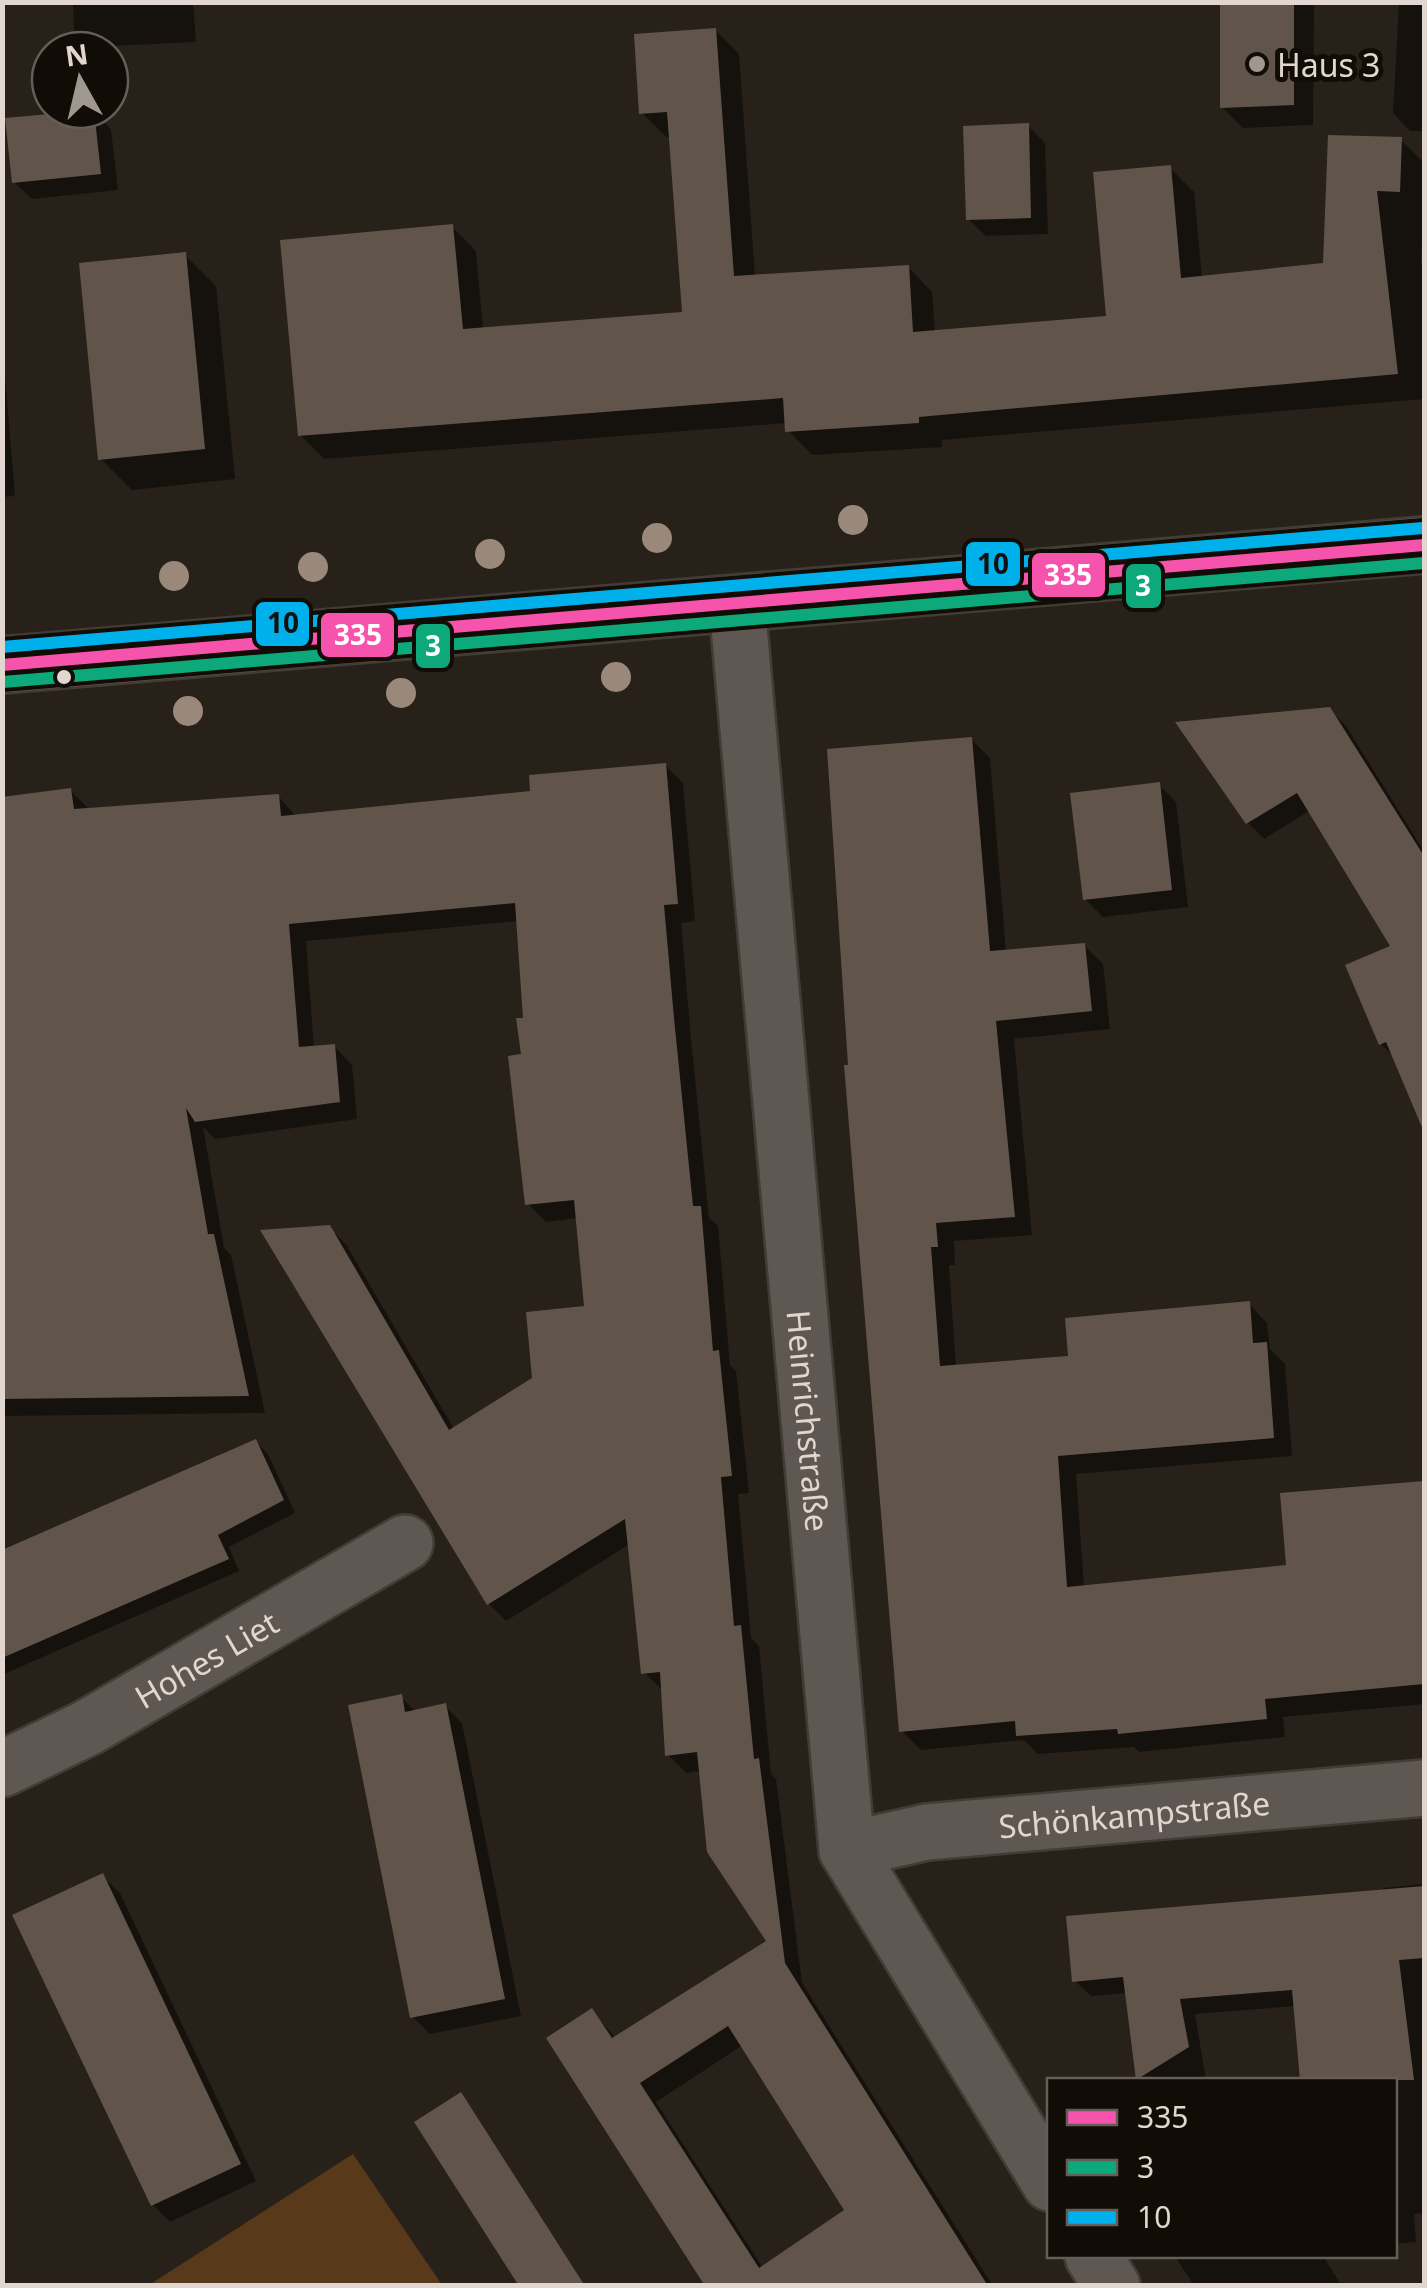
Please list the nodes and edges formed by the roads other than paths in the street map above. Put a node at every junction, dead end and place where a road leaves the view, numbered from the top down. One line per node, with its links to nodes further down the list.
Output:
1 (1424, 545): 2 (main road)
2 (737, 604): 3 (main road); 7 (street, Heinrichstraße)
3 (2, 665)
4 (405, 1542): 5 (street, Hohes Liet)
5 (2, 1769)
6 (1424, 1788): 7 (street, Schönkampstraße)
7 (847, 1850): 8 (street, Heinrichstraße)
8 (1047, 2178)
9 (1095, 2258): 10 (street)
10 (1112, 2286)

